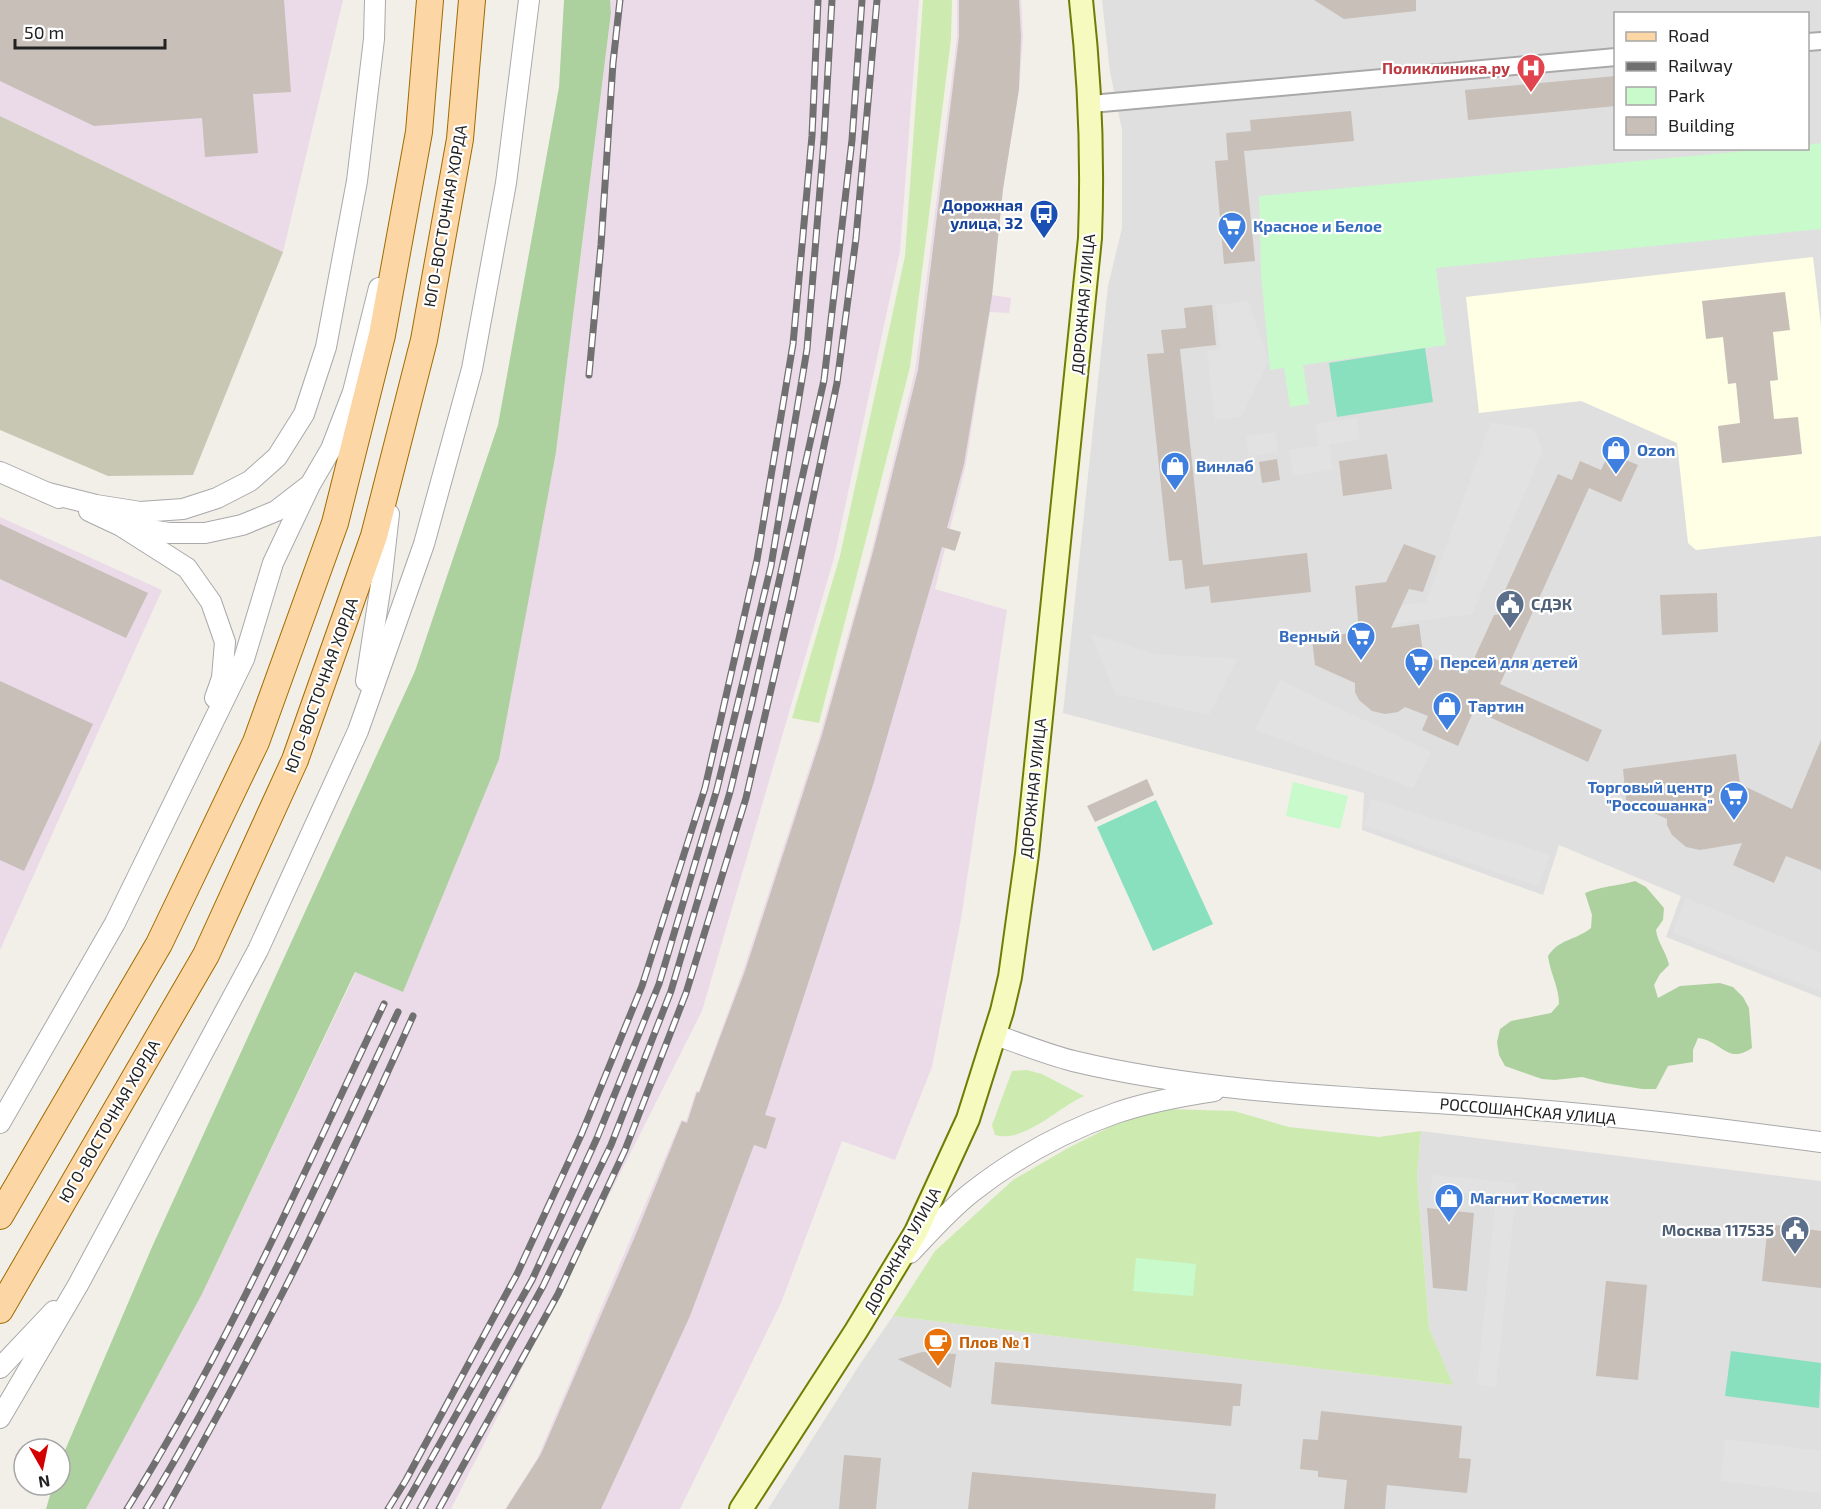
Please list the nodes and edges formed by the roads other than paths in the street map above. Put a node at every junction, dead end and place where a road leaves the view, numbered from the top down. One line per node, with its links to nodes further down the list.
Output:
1 (375, 0): 12 (street)
2 (429, 0): 8 (main road)
3 (472, 0): 9 (main road, ЮГО-ВОСТОЧНАЯ ХОРДА)
4 (529, 0): 14 (street)
5 (1081, 0): 7 (main road, ДОРОЖНАЯ УЛИЦА)
6 (1614, 57): 7 (street)
7 (1091, 104): 16 (main road, ДОРОЖНАЯ УЛИЦА)
8 (419, 132): 11 (street); 20 (main road)
9 (395, 456): 14 (street); 23 (main road, ЮГО-ВОСТОЧНАЯ ХОРДА)
10 (0, 472): 12 (street)
11 (310, 485): 13 (street); 15 (street)
12 (48, 493): 13 (street)
13 (122, 526): 15 (street)
14 (358, 731): 22 (street)
15 (199, 749): 18 (street)
16 (996, 1035): 17 (street, РОССОШАНСКАЯ УЛИЦА); 21 (main road, ДОРОЖНАЯ УЛИЦА)
17 (1234, 1087): 19 (street, РОССОШАНСКАЯ УЛИЦА); 21 (street, РОССОШАНСКАЯ УЛИЦА)
18 (0, 1123)
19 (1821, 1142)
20 (0, 1216)
21 (894, 1270): 26 (main road, ДОРОЖНАЯ УЛИЦА)
22 (78, 1285): 24 (street); 25 (street)
23 (0, 1310)
24 (0, 1368)
25 (0, 1418)
26 (741, 1509)

